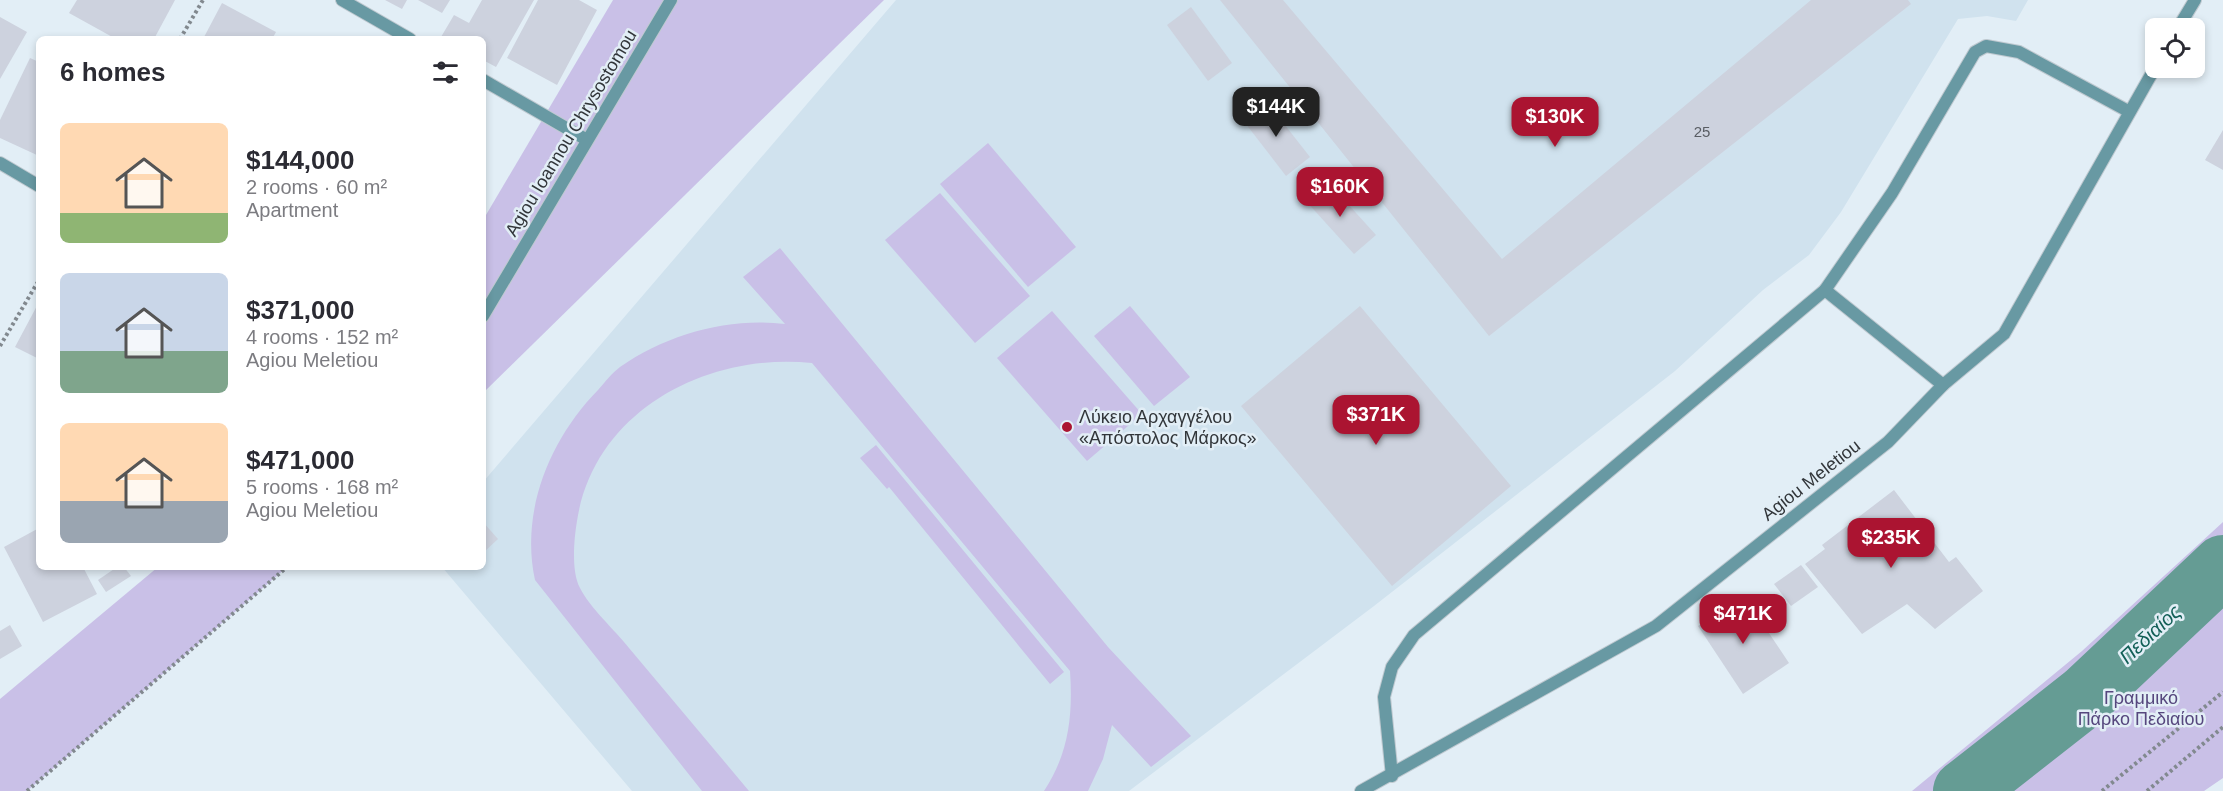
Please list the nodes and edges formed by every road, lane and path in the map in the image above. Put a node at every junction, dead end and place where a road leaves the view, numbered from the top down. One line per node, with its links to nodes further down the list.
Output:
1 (203, 0): 6 (path)
2 (342, 0): 7 (street)
3 (671, 0): 11 (street, Agiou Ioannou Chrysostomou)
4 (2195, 0): 5 (street)
5 (2184, 18)
6 (182, 36)
7 (405, 36)
8 (2149, 78): 10 (street, Agiou Meletiou)
9 (486, 82): 11 (street)
10 (2128, 111): 15 (street); 18 (street, Agiou Meletiou)
11 (587, 140): 16 (street, Agiou Ioannou Chrysostomou)
12 (0, 163): 13 (street)
13 (36, 184)
14 (36, 285): 17 (path)
15 (1825, 290): 18 (street); 22 (street)
16 (486, 311)
17 (0, 346)
18 (1943, 385): 22 (street, Agiou Meletiou)
19 (284, 570): 23 (path)
20 (2223, 692): 25 (path)
21 (2223, 727): 26 (path)
22 (1392, 776): 24 (street, Agiou Meletiou)
23 (27, 791)
24 (1361, 791)
25 (2102, 791)
26 (2148, 791)

